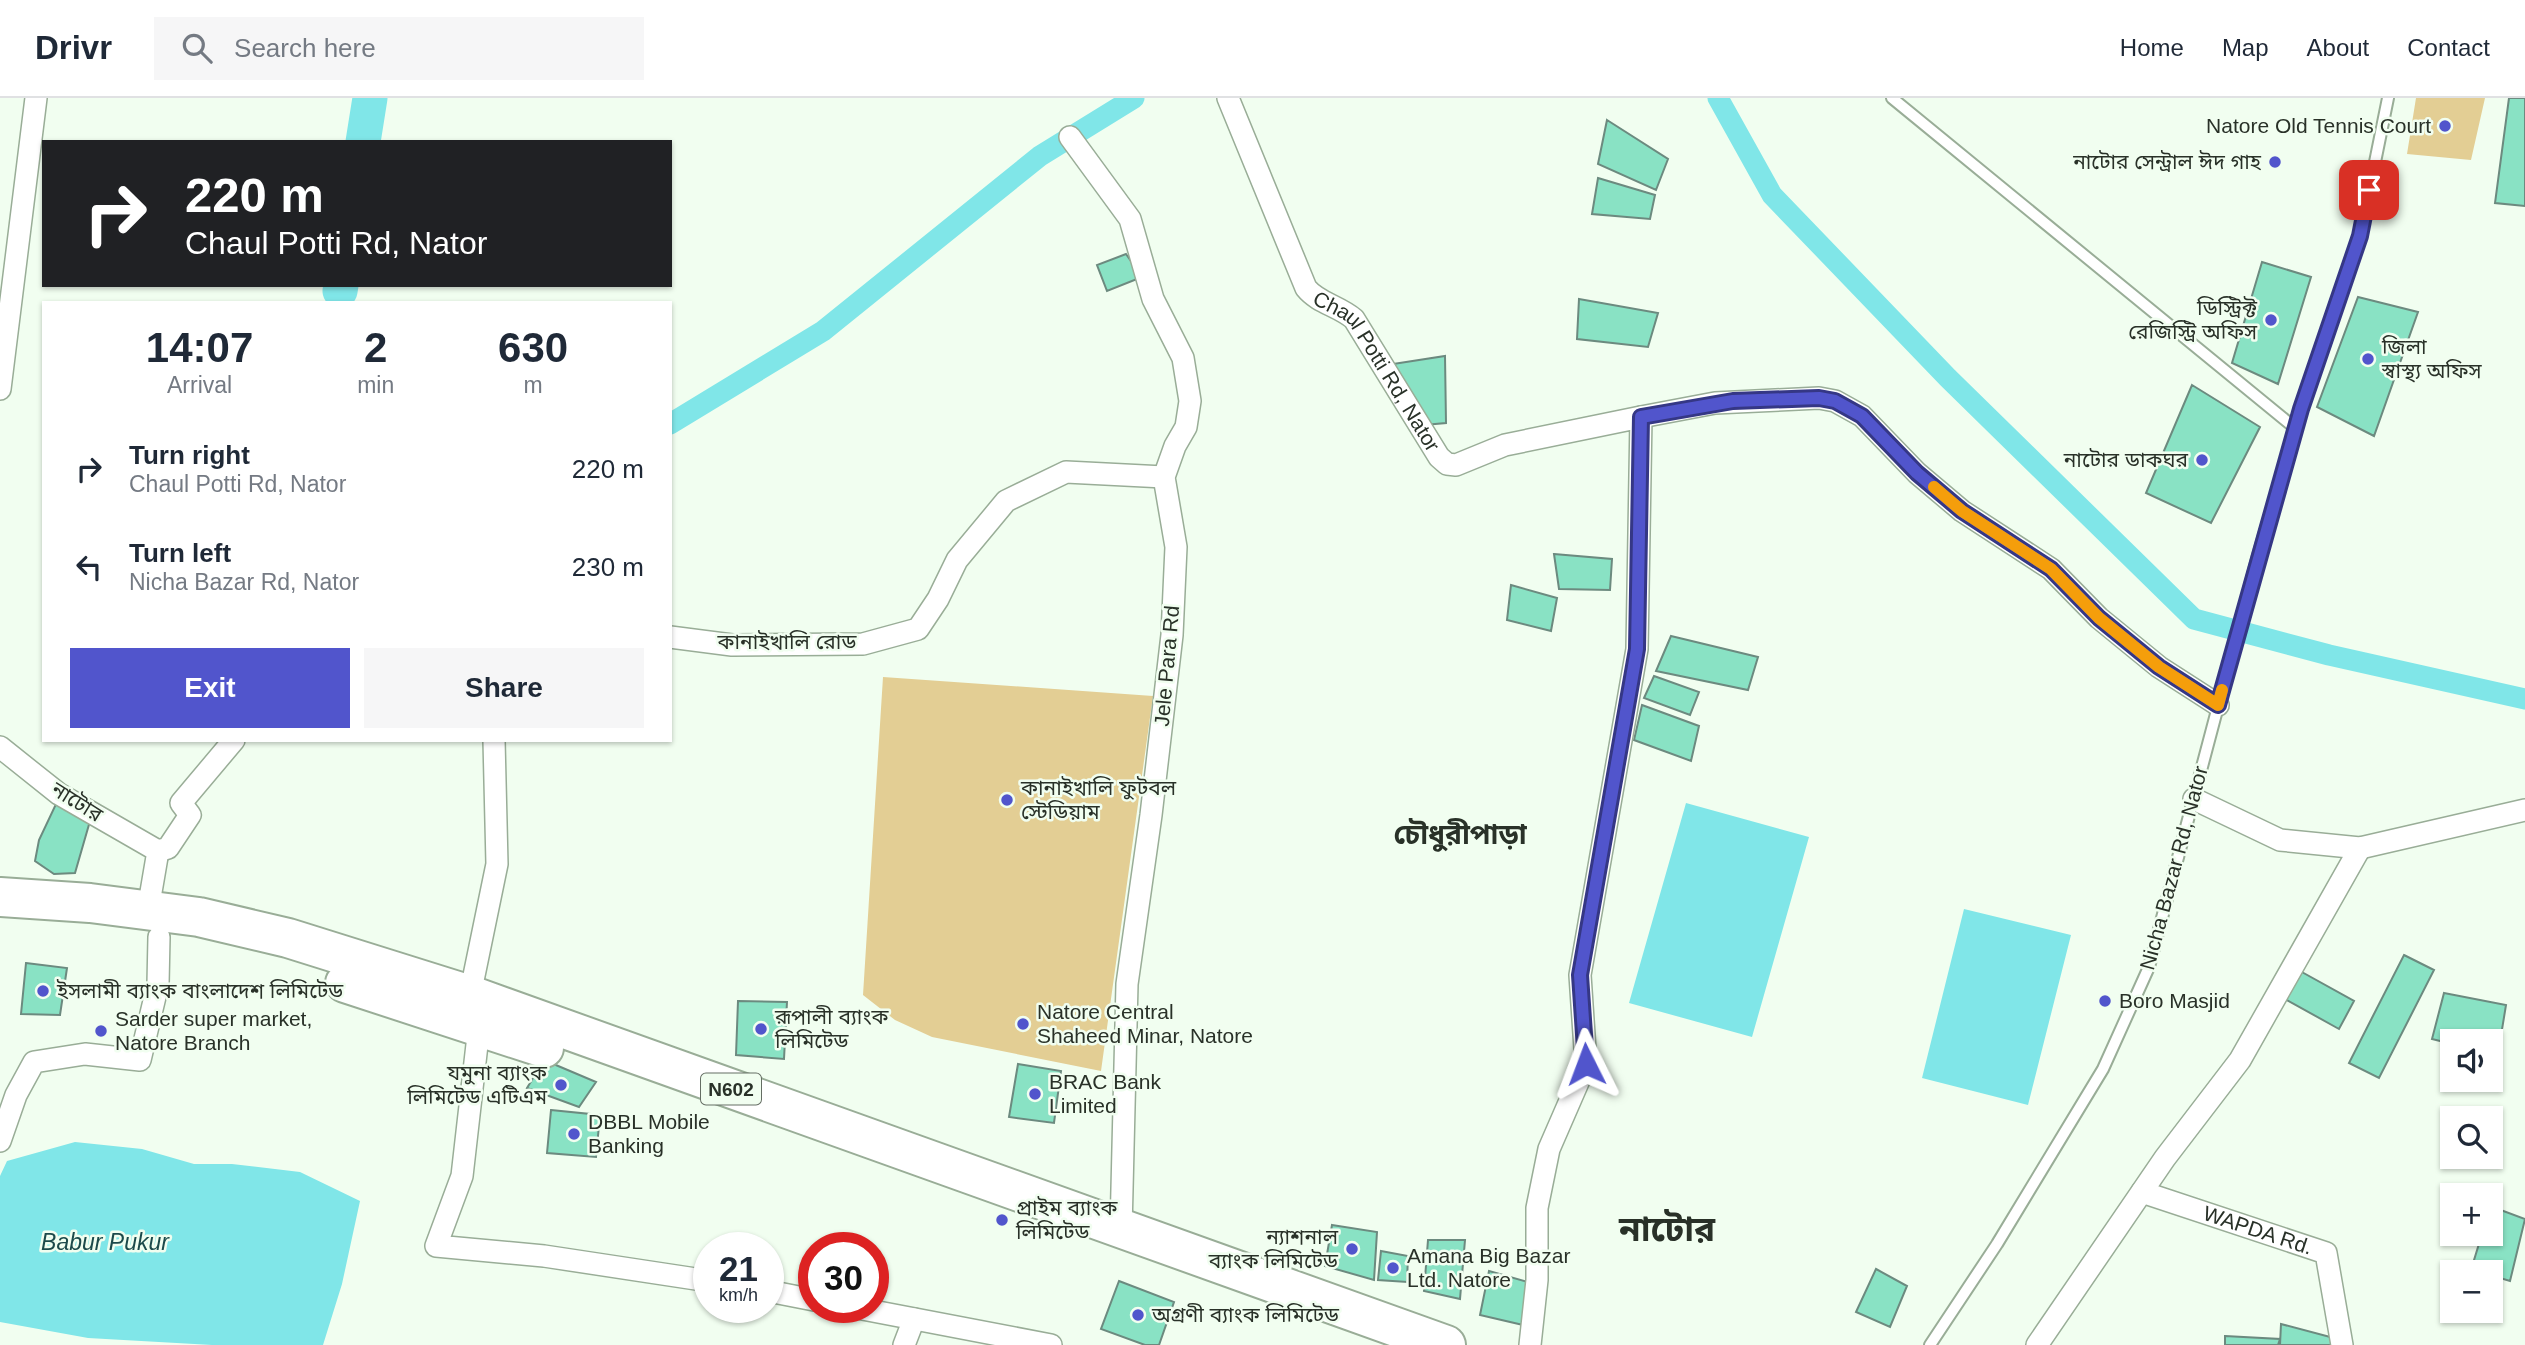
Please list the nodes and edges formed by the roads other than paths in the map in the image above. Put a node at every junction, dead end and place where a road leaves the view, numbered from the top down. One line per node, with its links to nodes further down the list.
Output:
1 (36, 98): 6 (street)
2 (1228, 98): 7 (street, Chaul Potti Rd, Nator)
3 (1892, 98): 8 (lane)
4 (2388, 98): 8 (lane, Nicha Bazar Rd, Nator)
5 (1070, 137): 9 (street, Jele Para Rd)
6 (0, 388)
7 (1641, 417): 11 (street, Chaul Potti Rd, Nator); 34 (street)
8 (2295, 428): 11 (lane, Nicha Bazar Rd, Nator)
9 (1164, 477): 10 (street, কানাইখালি রোড); 26 (street, Jele Para Rd)
10 (672, 638)
11 (2218, 705): 15 (lane, Nicha Bazar Rd, Nator)
12 (232, 742): 18 (street)
13 (494, 742): 23 (street)
14 (0, 747): 18 (street, নাটোর)
15 (2193, 799): 17 (street); 35 (lane, Nicha Bazar Rd, Nator)
16 (2525, 810): 17 (street)
17 (2360, 848): 25 (street)
18 (158, 851): 19 (street)
19 (150, 892)
20 (0, 897): 23 (highway, N602)
21 (0, 920): 22 (highway, N602)
22 (159, 937): 23 (highway, N602); 24 (street)
23 (474, 1011): 26 (highway, N602); 27 (street); 32 (highway, N602)
24 (0, 1141)
25 (2142, 1192): 36 (street); 37 (street, WAPDA Rd.)
26 (1121, 1230): 33 (highway, N602)
27 (693, 1279)
28 (889, 1314): 29 (street)
29 (914, 1319): 30 (street); 31 (street)
30 (904, 1345)
31 (1051, 1345)
32 (1380, 1345)
33 (1446, 1345)
34 (1530, 1345)
35 (1930, 1345)
36 (2038, 1345)
37 (2342, 1345)

